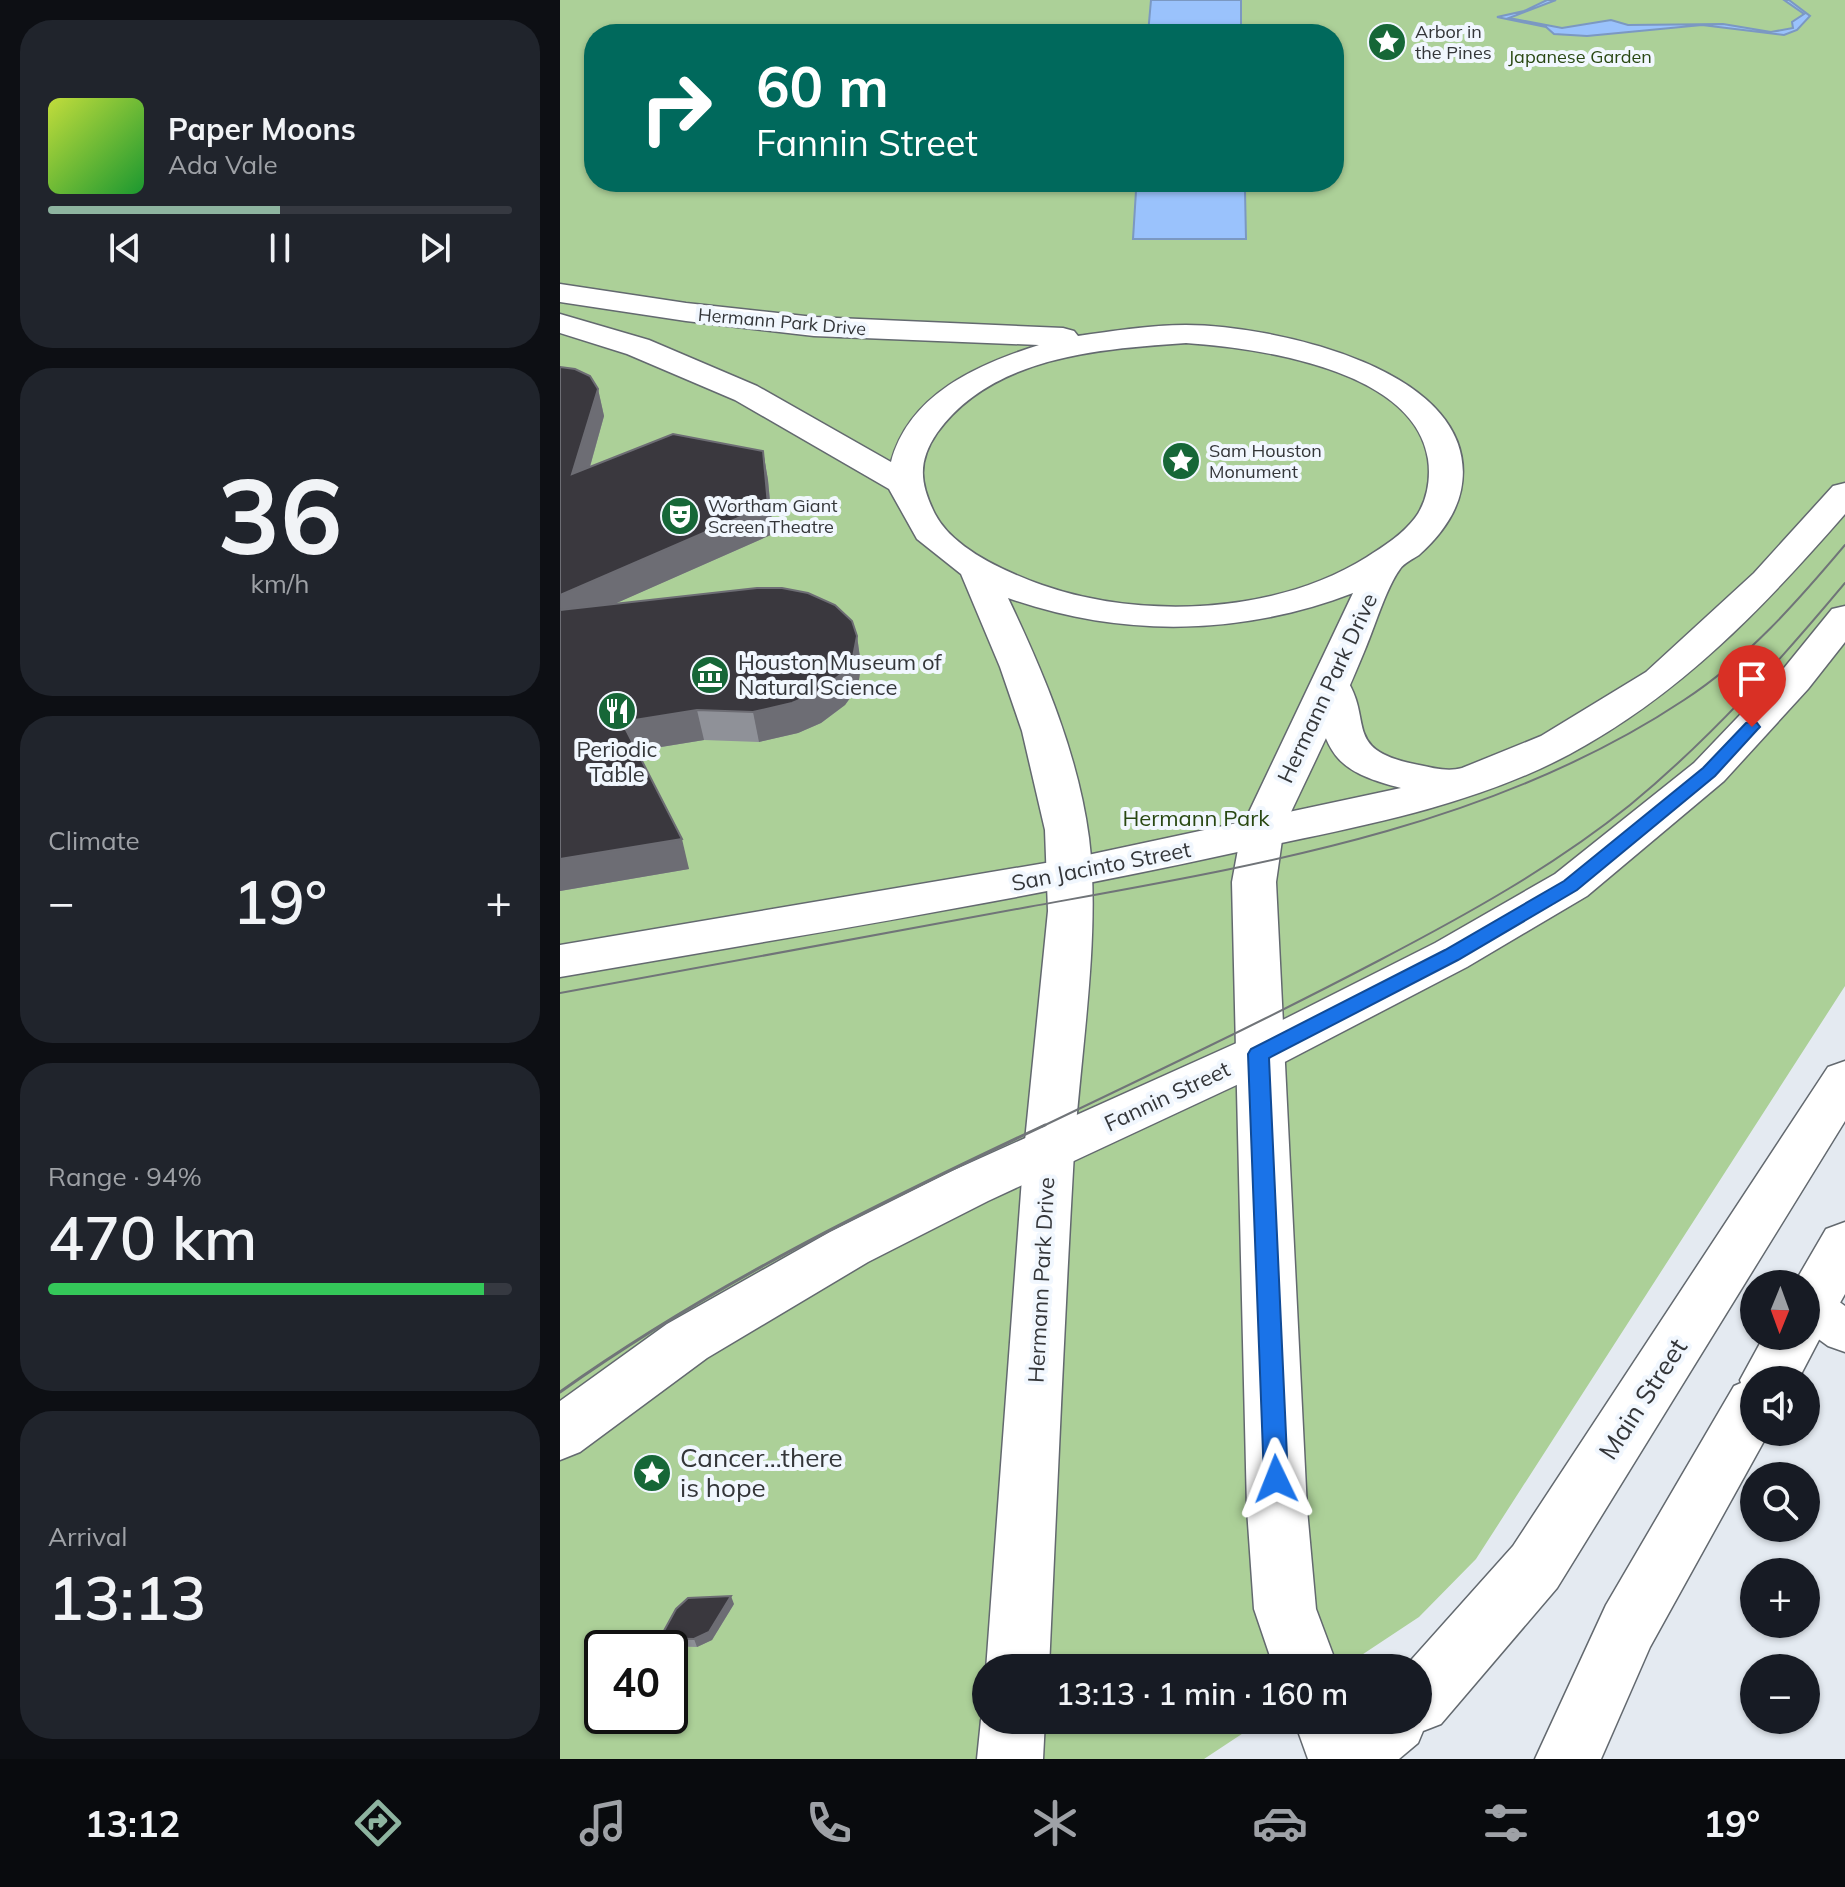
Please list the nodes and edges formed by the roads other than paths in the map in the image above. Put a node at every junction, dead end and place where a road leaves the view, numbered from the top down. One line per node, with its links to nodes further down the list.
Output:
1 (560, 293): 3 (street, Hermann Park Drive)
2 (560, 323): 4 (street)
3 (1101, 339): 4 (street); 6 (street)
4 (905, 484): 7 (street)
5 (1845, 493): 10 (street, San Jacinto Street)
6 (1383, 566): 7 (street); 9 (street, Hermann Park Drive)
7 (979, 573): 12 (street, Hermann Park Drive)
8 (1845, 617): 14 (street, Fannin Street)
9 (1331, 685): 10 (street); 11 (street, Hermann Park Drive)
10 (1455, 784): 11 (street, San Jacinto Street)
11 (1262, 833): 12 (street, San Jacinto Street); 14 (street, Hermann Park Drive)
12 (1069, 874): 13 (street, San Jacinto Street); 16 (street, Hermann Park Drive)
13 (560, 961)
14 (1258, 1054): 16 (street, Fannin Street); 24 (street, Hermann Park Drive)
15 (1845, 1080): 25 (street, Main Street)
16 (1049, 1151): 22 (street, Fannin Street); 23 (street, Hermann Park Drive)
17 (1845, 1244): 18 (street)
18 (1820, 1305)
19 (1791, 1350): 20 (street)
20 (1779, 1366)
21 (1740, 1429): 32 (street)
22 (560, 1434)
23 (1018, 1654)
24 (1301, 1654)
25 (1432, 1685)
26 (1012, 1734): 29 (street)
27 (1331, 1734): 30 (street)
28 (1378, 1734): 31 (street)
29 (1010, 1759)
30 (1341, 1759)
31 (1347, 1759)
32 (1568, 1759)

